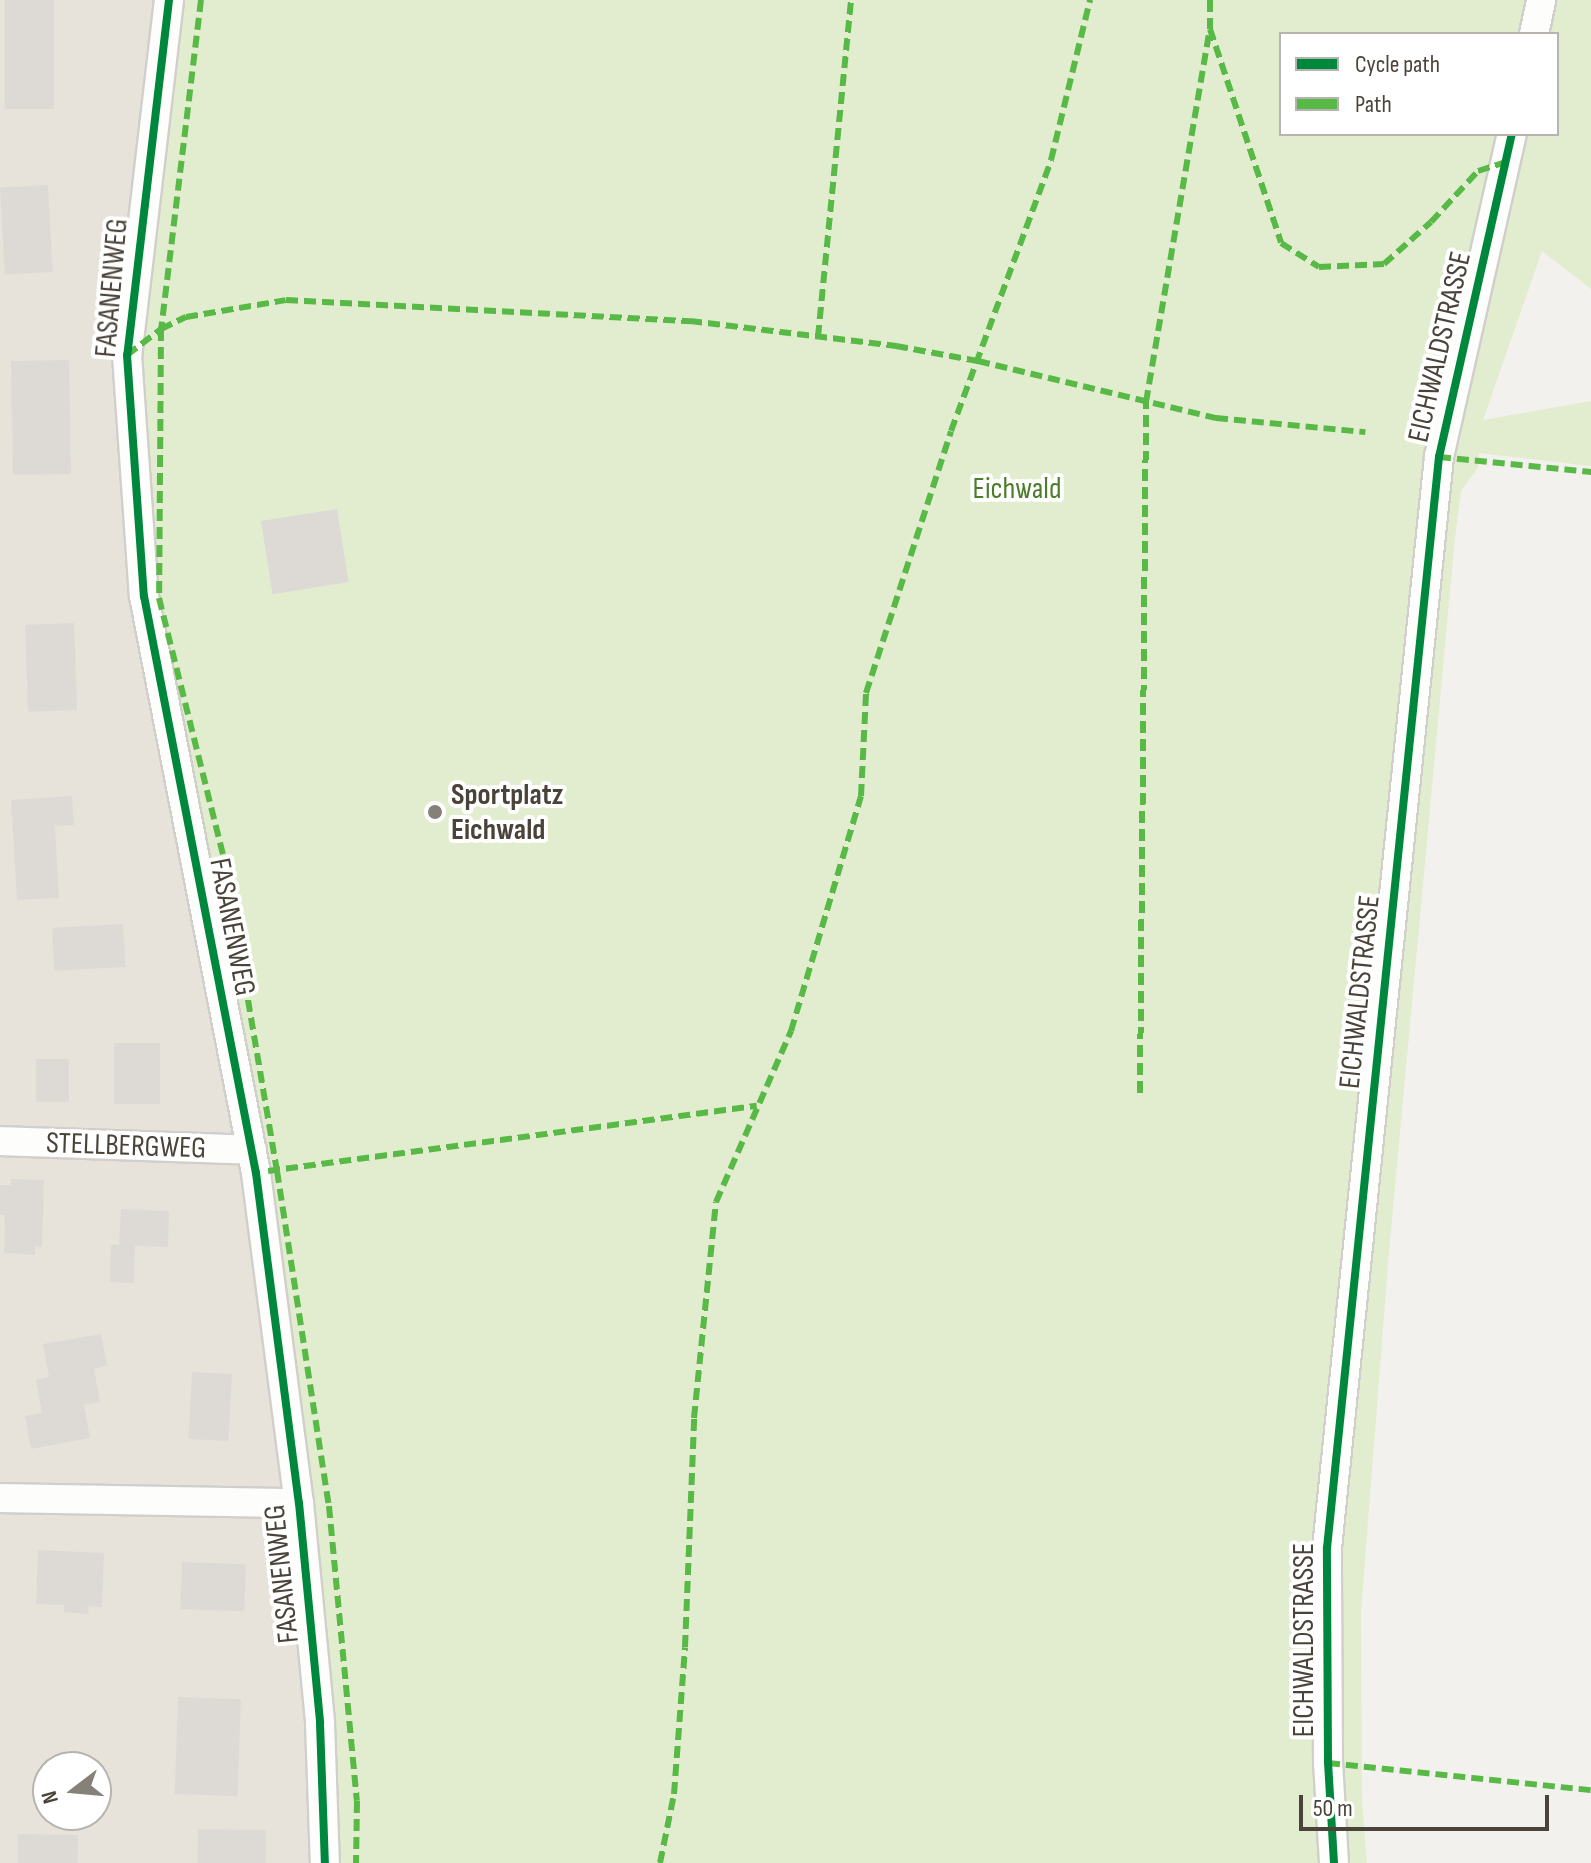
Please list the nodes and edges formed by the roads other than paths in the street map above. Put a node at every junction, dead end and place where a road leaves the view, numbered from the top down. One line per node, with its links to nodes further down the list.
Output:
1 (169, 0): 6 (street, FASANENWEG)
2 (1541, 0): 3 (street)
3 (1534, 32)
4 (1512, 136): 10 (street, EICHWALDSTRASSE)
5 (0, 1141): 6 (street, STELLBERGWEG)
6 (252, 1150): 8 (street, FASANENWEG)
7 (0, 1498): 8 (street)
8 (299, 1503): 9 (street, FASANENWEG)
9 (325, 1863)
10 (1334, 1863)

